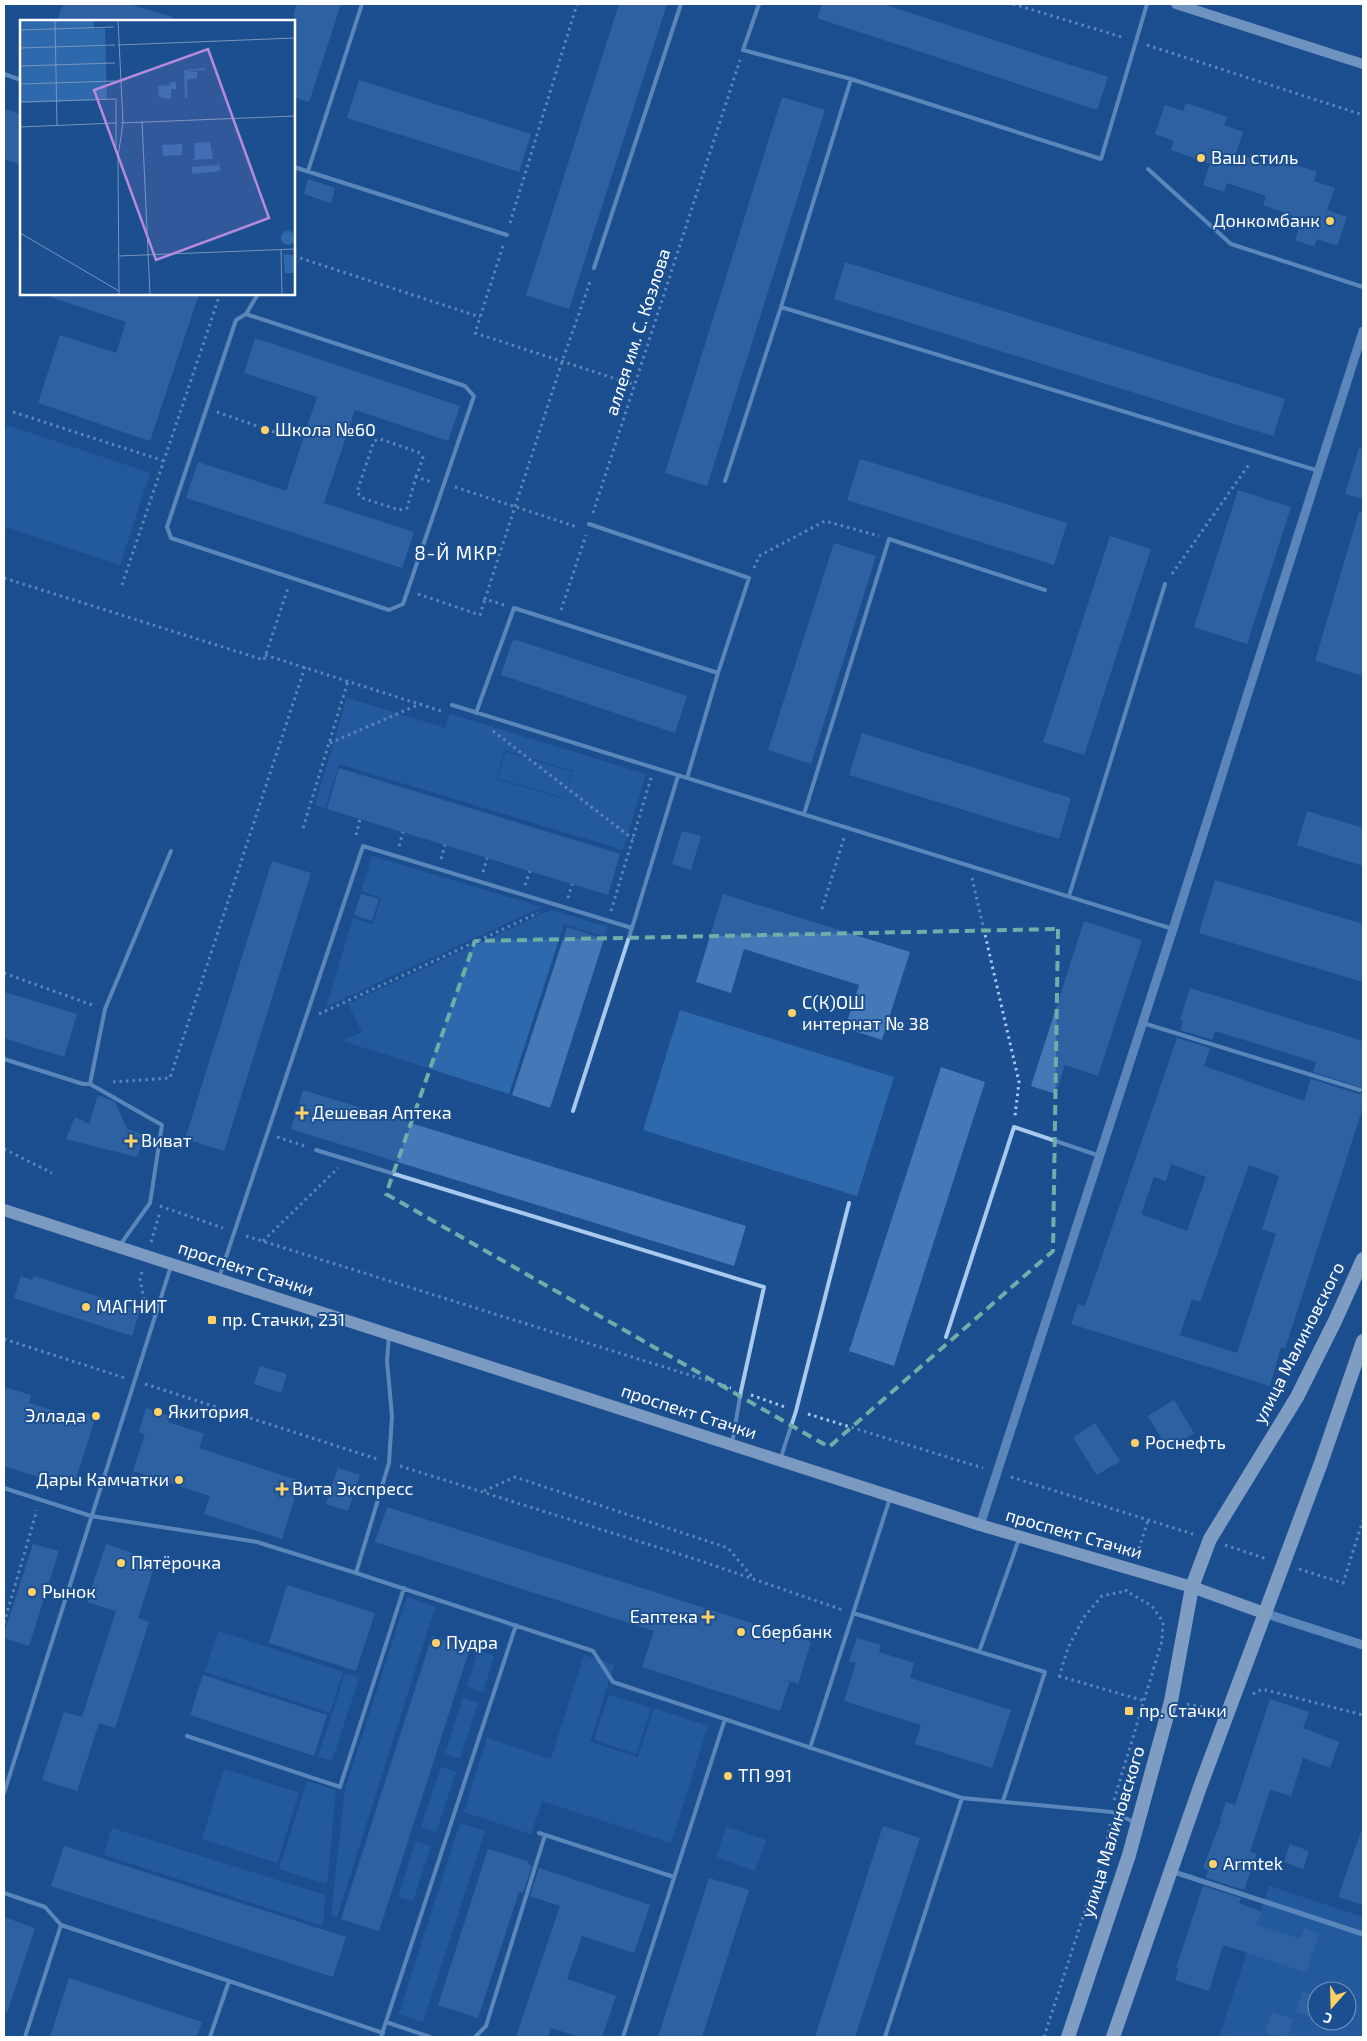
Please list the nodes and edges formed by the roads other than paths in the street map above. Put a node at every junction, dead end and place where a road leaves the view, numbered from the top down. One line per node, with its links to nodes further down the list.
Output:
1 (362, 4): 12 (lane)
2 (681, 4): 14 (lane)
3 (758, 4): 8 (lane)
4 (1148, 4): 8 (lane)
5 (1176, 4): 6 (main road)
6 (1363, 64)
7 (4, 74): 9 (lane)
8 (851, 79): 17 (lane)
9 (20, 80)
10 (1148, 168): 15 (lane)
11 (295, 169): 12 (lane)
12 (308, 171): 13 (lane)
13 (507, 235)
14 (594, 268)
15 (1363, 286)
16 (257, 295): 18 (lane)
17 (781, 307): 20 (lane); 21 (lane)
18 (246, 314): 18 (lane)
19 (1363, 331): 20 (street)
20 (1319, 471): 34 (street)
21 (725, 481)
22 (589, 524): 25 (lane)
23 (1165, 584): 32 (lane)
24 (1045, 590): 30 (lane)
25 (718, 673): 27 (lane); 29 (lane)
26 (452, 705): 27 (lane)
27 (476, 713): 28 (lane)
28 (678, 776): 29 (lane); 33 (lane)
29 (687, 778): 30 (lane)
30 (804, 814): 32 (lane)
31 (171, 851): 37 (lane)
32 (1069, 896): 34 (lane)
33 (632, 928): 39 (lane); 47 (lane)
34 (1173, 929): 35 (street)
35 (1143, 1023): 38 (lane); 41 (street)
36 (4, 1059): 37 (lane)
37 (90, 1084): 44 (lane)
38 (1360, 1090)
39 (574, 1111)
40 (316, 1150): 51 (lane)
41 (1100, 1156): 49 (lane); 56 (street)
42 (849, 1204): 52 (lane)
43 (4, 1210): 44 (main road, проспект Стачки)
44 (118, 1247): 46 (main road, проспект Стачки)
45 (1363, 1258): 59 (highway, улица Малиновского)
46 (172, 1264): 47 (main road, проспект Стачки); 55 (lane)
47 (219, 1279): 48 (main road, проспект Стачки)
48 (389, 1334): 51 (main road, проспект Стачки); 58 (lane)
49 (946, 1337)
50 (1363, 1341): 62 (highway)
51 (732, 1444): 52 (main road, проспект Стачки)
52 (780, 1459): 54 (main road, проспект Стачки)
53 (4, 1488): 55 (lane)
54 (891, 1496): 56 (main road, проспект Стачки); 61 (lane)
55 (91, 1516): 58 (lane); 69 (lane)
56 (980, 1525): 57 (main road, проспект Стачки)
57 (1019, 1536): 59 (main road, проспект Стачки); 65 (lane)
58 (356, 1572): 60 (lane)
59 (1192, 1587): 62 (main road, проспект Стачки); 72 (highway, улица Малиновского)
60 (404, 1588): 63 (lane); 67 (lane)
61 (853, 1613): 65 (lane); 68 (lane)
62 (1264, 1613): 64 (street, проспект Стачки); 75 (highway)
63 (516, 1625): 66 (lane); 81 (lane)
64 (1363, 1645)
65 (979, 1652): 71 (lane)
66 (725, 1719): 68 (lane); 76 (lane)
67 (187, 1736)
68 (810, 1748): 70 (lane)
69 (4, 1793)
70 (962, 1798): 71 (lane); 88 (lane)
71 (1003, 1801): 72 (lane)
72 (1138, 1823): 89 (highway, улица Малиновского)
73 (538, 1833): 74 (lane)
74 (545, 1835): 76 (lane); 86 (lane)
75 (1171, 1870): 79 (street); 90 (highway)
76 (674, 1877): 87 (lane)
77 (4, 1893): 78 (lane)
78 (61, 1925): 80 (lane); 83 (lane)
79 (1363, 1934)
80 (229, 1981): 82 (lane); 84 (lane)
81 (386, 2022): 82 (lane); 85 (lane)
82 (382, 2035)
83 (25, 2037)
84 (210, 2037)
85 (430, 2037)
86 (475, 2037)
87 (623, 2037)
88 (885, 2037)
89 (1068, 2037)
90 (1113, 2037)

